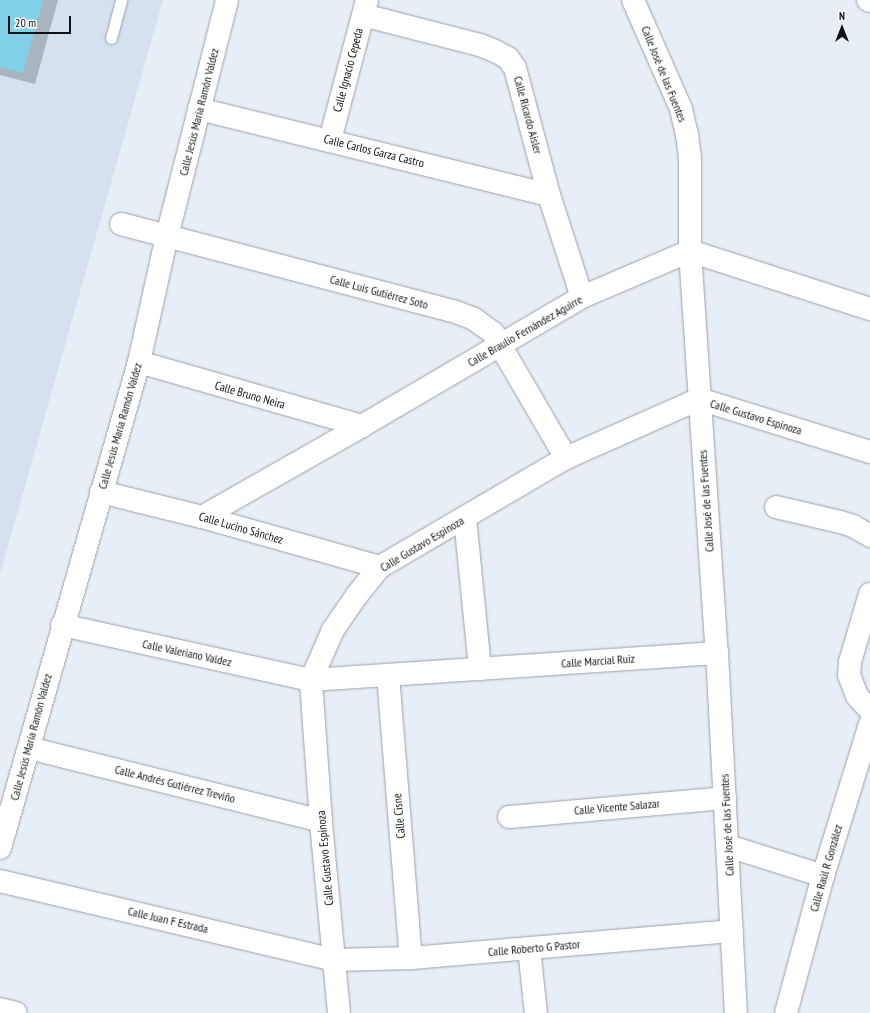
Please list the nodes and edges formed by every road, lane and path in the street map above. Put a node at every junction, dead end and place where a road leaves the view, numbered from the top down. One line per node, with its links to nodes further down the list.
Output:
1 (121, 0): 5 (lane)
2 (228, 0): 6 (street, Calle Jesús María Ramón Valdez)
3 (634, 0): 11 (street, Calle José de las Fuentes)
4 (365, 8): 7 (street, Calle Ignacio Cepeda); 8 (street, Calle Ricardo Aisler)
5 (111, 38)
6 (199, 109): 7 (street, Calle Carlos Garza Castro); 10 (street, Calle Jesús María Ramón Valdez)
7 (330, 140): 8 (street, Calle Carlos Garza Castro)
8 (549, 195): 12 (street, Calle Ricardo Aisler)
9 (121, 224): 10 (street, Calle Luis Gutiérrez Soto)
10 (167, 236): 14 (street, Calle Luis Gutiérrez Soto); 15 (street, Calle Jesús María Ramón Valdez)
11 (690, 251): 12 (street, Calle Braulio Fernández Aguirre); 13 (street); 16 (street, Calle José de las Fuentes)
12 (582, 296): 14 (street, Calle Braulio Fernández Aguirre)
13 (870, 309)
14 (500, 345): 17 (street, Calle Braulio Fernández Aguirre); 19 (street, Calle Luis Gutiérrez Soto)
15 (139, 362): 17 (street, Calle Bruno Neira); 20 (street, Calle Jesús María Ramón Valdez)
16 (699, 399): 18 (street, Calle Gustavo Espinoza); 19 (street, Calle Gustavo Espinoza); 28 (street, Calle José de las Fuentes)
17 (362, 426): 22 (street, Calle Braulio Fernández Aguirre)
18 (870, 452)
19 (566, 458): 23 (street, Calle Gustavo Espinoza)
20 (101, 492): 22 (street, Calle Lucino Sánchez); 27 (street, Calle Jesús María Ramón Valdez)
21 (776, 506): 24 (street)
22 (202, 517): 25 (street, Calle Lucino Sánchez)
23 (465, 518): 25 (street, Calle Gustavo Espinoza); 29 (street)
24 (870, 536)
25 (380, 567): 31 (street, Calle Gustavo Espinoza)
26 (870, 594): 32 (street)
27 (62, 625): 31 (street, Calle Valeriano Valdez); 34 (street, Calle Jesús María Ramón Valdez)
28 (717, 653): 29 (street, Calle Marcial Ruiz); 35 (street, Calle José de las Fuentes)
29 (480, 669): 30 (street, Calle Marcial Ruiz)
30 (388, 675): 31 (street, Calle Marcial Ruiz); 44 (street, Calle Cisne)
31 (311, 680): 37 (street, Calle Gustavo Espinoza)
32 (870, 710)
33 (870, 724): 40 (street, Calle Raúl R González)
34 (29, 748): 37 (street, Calle Andrés Gutiérrez Treviño); 39 (street, Calle Jesús María Ramón Valdez)
35 (726, 798): 36 (street, Calle Vicente Salazar); 38 (street, Calle José de las Fuentes)
36 (509, 817)
37 (321, 821): 45 (street, Calle Gustavo Espinoza)
38 (728, 846): 40 (street); 42 (street, Calle José de las Fuentes)
39 (0, 848)
40 (823, 876): 51 (street, Calle Raúl R González)
41 (0, 881): 45 (street, Calle Juan F Estrada)
42 (732, 931): 43 (street, Calle Roberto G Pastor); 50 (street, Calle José de las Fuentes)
43 (529, 948): 44 (street, Calle Roberto G Pastor); 49 (street)
44 (411, 958): 45 (street, Calle Roberto G Pastor)
45 (335, 960): 48 (street, Calle Gustavo Espinoza)
46 (0, 1009): 47 (street)
47 (16, 1013)
48 (339, 1013)
49 (536, 1013)
50 (736, 1013)
51 (786, 1013)

